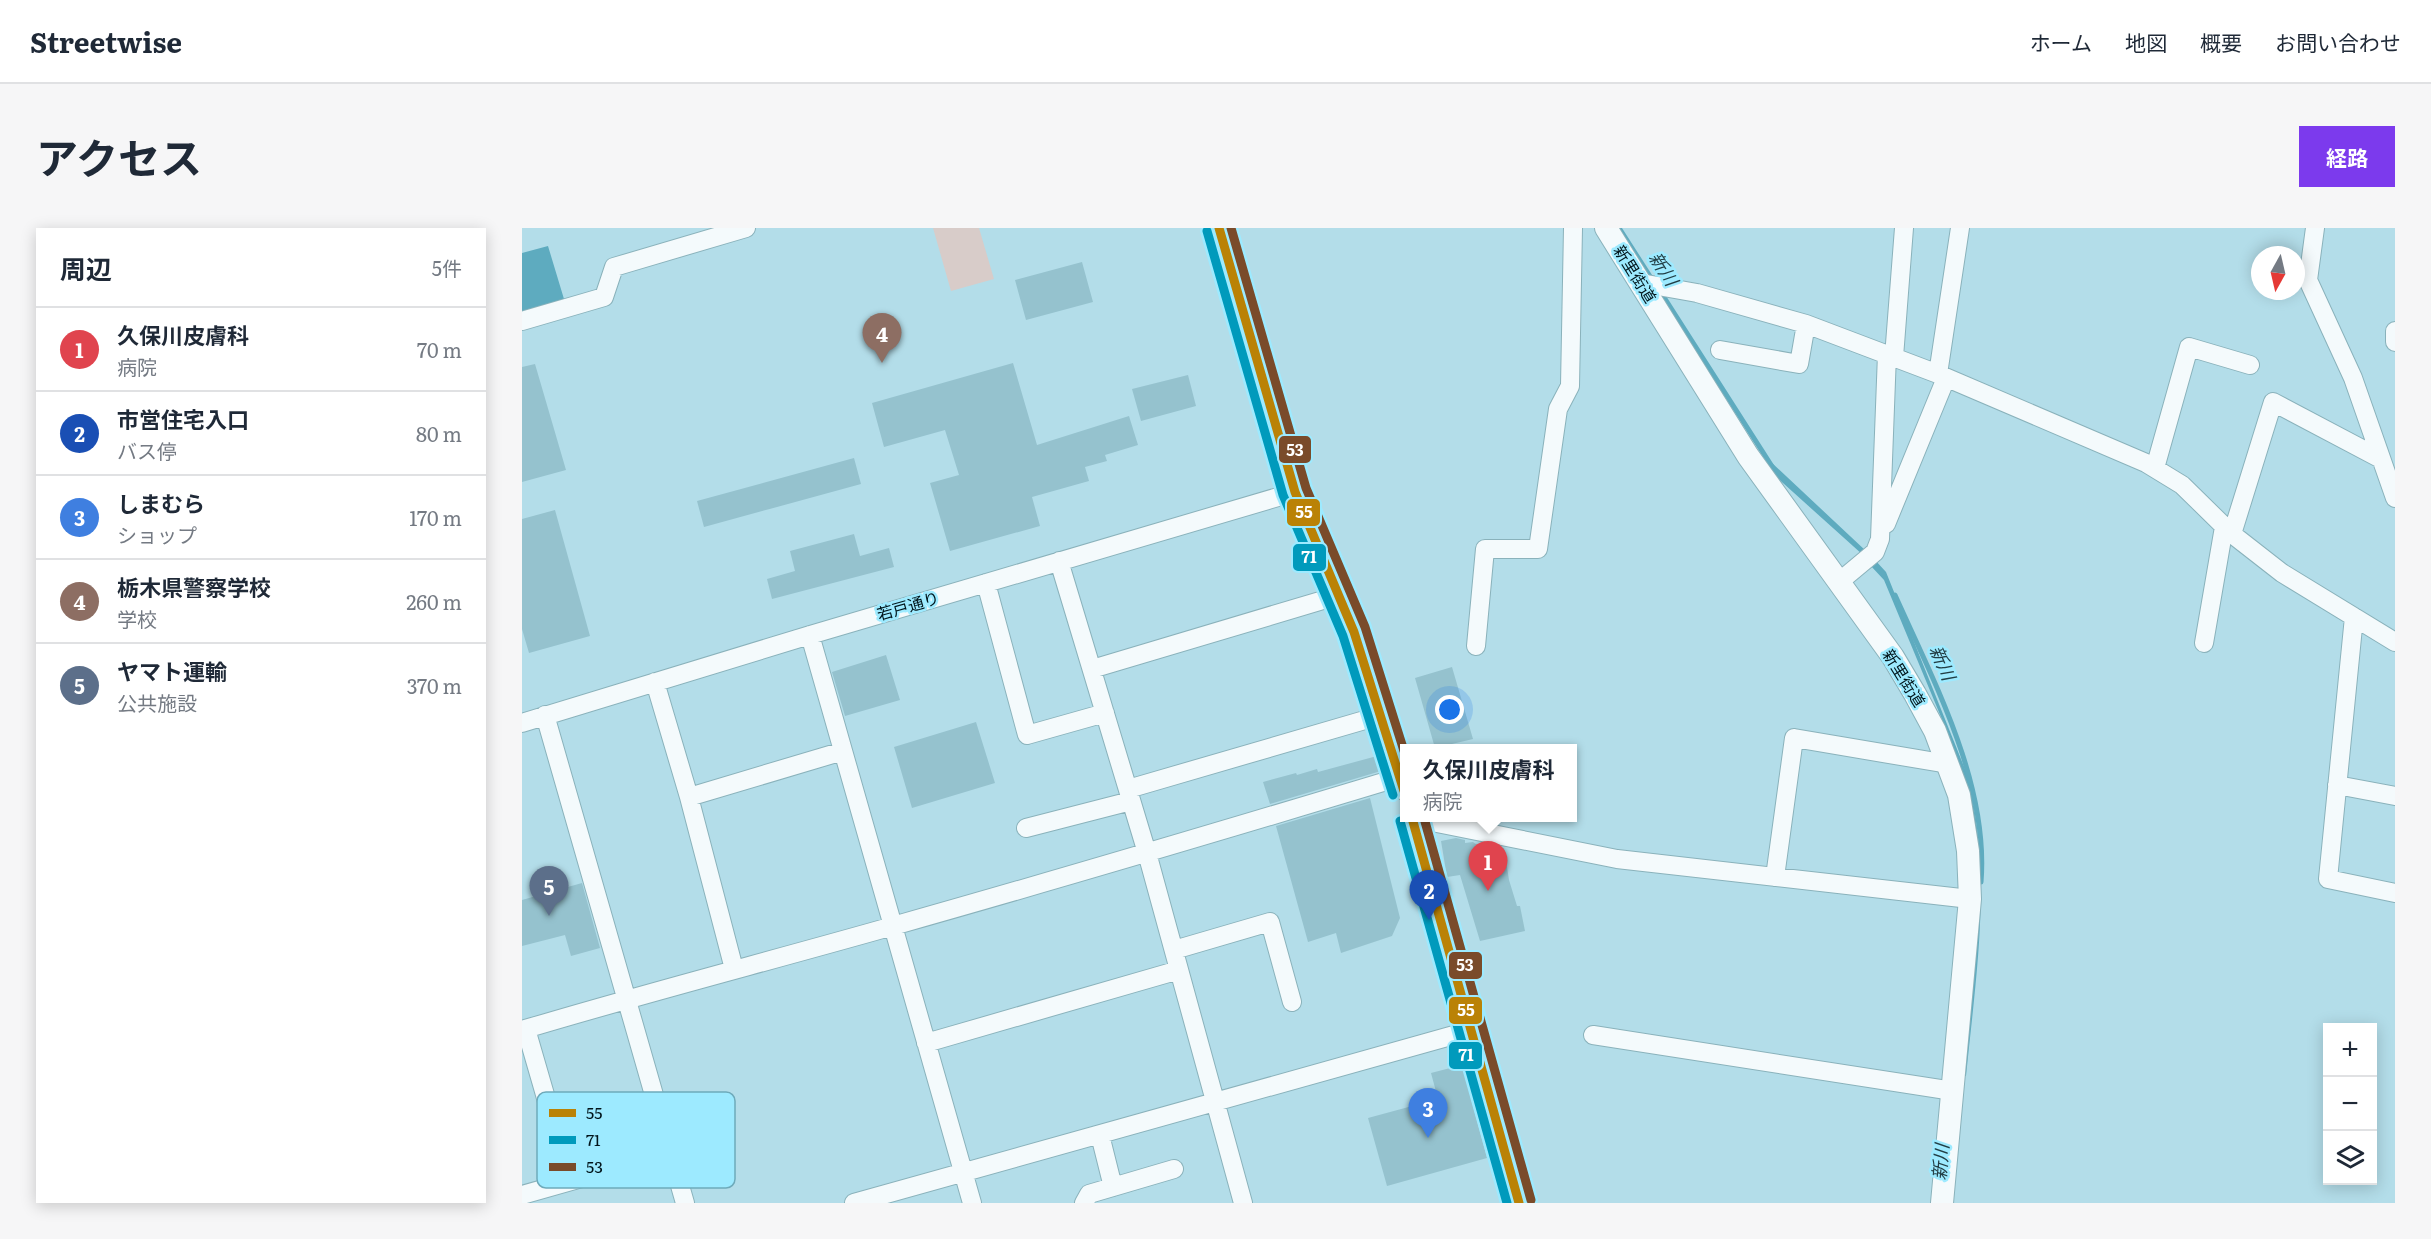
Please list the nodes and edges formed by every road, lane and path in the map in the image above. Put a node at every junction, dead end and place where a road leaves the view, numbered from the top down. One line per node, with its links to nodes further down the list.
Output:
1 (746, 228): 9 (street)
2 (1219, 228): 19 (street)
3 (1573, 228): 31 (street)
4 (1606, 228): 8 (main road, 新里街道)
5 (1904, 228): 14 (street)
6 (1960, 228): 16 (street)
7 (2315, 228): 17 (street)
8 (1644, 283): 10 (street); 24 (main road, 新里街道)
9 (522, 321)
10 (1806, 324): 13 (street); 14 (street)
11 (2395, 331): 12 (street)
12 (2395, 342)
13 (1720, 350)
14 (1891, 355): 16 (street); 22 (street)
15 (2250, 365): 18 (street)
16 (1942, 376): 18 (street); 22 (street)
17 (2381, 459): 20 (street); 21 (street)
18 (2155, 468): 21 (street)
19 (1295, 492): 23 (street, 若戸通り); 26 (street)
20 (2395, 498)
21 (2228, 530): 27 (street); 30 (street)
22 (1872, 552): 24 (street)
23 (1059, 561): 25 (street, 若戸通り); 32 (street)
24 (1839, 582): 39 (main road, 新里街道)
25 (986, 583): 28 (street, 若戸通り); 34 (street)
26 (1340, 595): 32 (street); 36 (street)
27 (2354, 617): 29 (street); 42 (street)
28 (810, 635): 33 (street, 若戸通り); 38 (street)
29 (2395, 642)
30 (2204, 643)
31 (1476, 646)
32 (1092, 669): 34 (street)
33 (655, 682): 35 (street, 若戸通り); 45 (street)
34 (1106, 713): 43 (street)
35 (545, 715): 37 (street, 若戸通り); 57 (street)
36 (1382, 715): 40 (street); 43 (street)
37 (522, 723)
38 (843, 751): 45 (street); 53 (street)
39 (1948, 764): 50 (street); 52 (main road, 新里街道)
40 (1400, 777)
41 (1400, 785): 49 (street)
42 (2337, 785): 44 (street); 51 (street)
43 (1129, 795): 48 (street); 49 (street)
44 (2395, 796)
45 (688, 797): 55 (street)
46 (1413, 822): 60 (street)
47 (1432, 822): 50 (street)
48 (1026, 828)
49 (1147, 853): 53 (street); 54 (street)
50 (1776, 877): 52 (street)
51 (2395, 893)
52 (1970, 899): 63 (main road, 新里街道)
53 (893, 926): 55 (street); 62 (street)
54 (1174, 950): 56 (street); 58 (street)
55 (734, 969): 57 (street)
56 (1179, 970): 62 (street); 66 (street)
57 (626, 999): 59 (street); 65 (street)
58 (1292, 1002)
59 (524, 1029): 64 (street)
60 (1472, 1030): 66 (street); 79 (street)
61 (1593, 1035): 63 (street)
62 (926, 1043): 69 (street)
63 (1953, 1091): 80 (main road, 新里街道)
64 (543, 1092)
65 (653, 1092)
66 (1216, 1102): 67 (street); 78 (street)
67 (1100, 1135): 69 (street); 70 (street)
68 (1174, 1169): 70 (street)
69 (964, 1173): 75 (street); 76 (street)
70 (1113, 1187): 77 (street)
71 (544, 1188): 73 (street)
72 (680, 1188): 74 (street)
73 (522, 1195)
74 (685, 1203)
75 (854, 1203)
76 (972, 1203)
77 (1084, 1203)
78 (1244, 1203)
79 (1519, 1203)
80 (1942, 1203)

